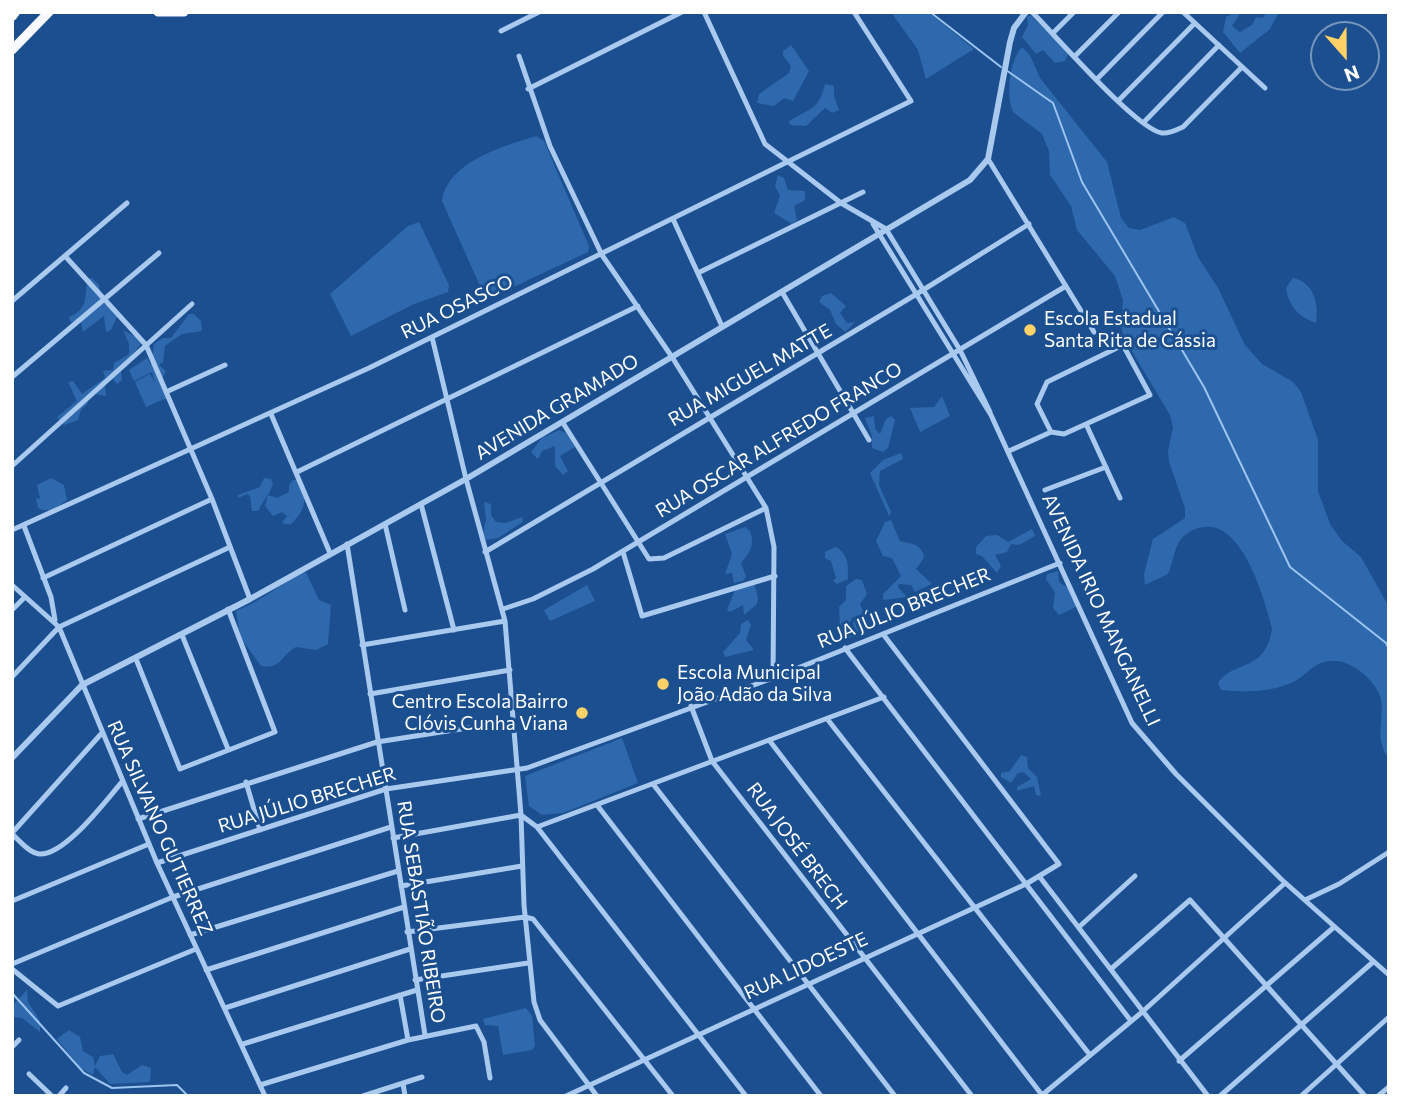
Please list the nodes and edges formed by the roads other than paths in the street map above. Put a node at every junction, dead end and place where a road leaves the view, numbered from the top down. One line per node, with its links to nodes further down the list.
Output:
1 (49, 12): 18 (highway)
2 (158, 12): 3 (highway)
3 (184, 12)
4 (539, 12): 15 (street)
5 (682, 12): 24 (street)
6 (704, 12): 28 (street)
7 (854, 12): 28 (street, RUA OSASCO)
8 (1026, 12): 27 (street)
9 (1032, 12): 16 (street)
10 (1073, 12): 16 (street)
11 (1119, 12): 20 (street)
12 (1163, 12): 22 (street)
13 (1183, 12): 14 (street)
14 (1195, 23): 17 (street); 25 (street)
15 (500, 31)
16 (1053, 33): 20 (street)
17 (1219, 45): 21 (street); 26 (street)
18 (12, 50)
19 (519, 56): 24 (street)
20 (1075, 56): 22 (street)
21 (1241, 67): 23 (street); 26 (street)
22 (1098, 78): 25 (street)
23 (1265, 88)
24 (528, 89): 38 (street)
25 (1118, 101): 26 (street)
26 (1144, 122)
27 (988, 159): 33 (street); 35 (street, AVENIDA GRAMADO)
28 (788, 163): 31 (street); 32 (street, RUA OSASCO)
29 (863, 192): 31 (street)
30 (127, 203): 39 (street)
31 (841, 203): 34 (street); 40 (street)
32 (673, 219): 38 (street, RUA OSASCO); 40 (street)
33 (1029, 223): 41 (street); 42 (street, RUA MIGUEL MATTE)
34 (873, 224): 35 (street); 36 (street, AVENIDA IRIO MANGANELLI)
35 (886, 229): 36 (street, AVENIDA GRAMADO); 42 (street, AVENIDA IRIO MANGANELLI)
36 (878, 235): 43 (street, AVENIDA GRAMADO); 44 (street, AVENIDA IRIO MANGANELLI)
37 (159, 253): 46 (street)
38 (602, 255): 48 (street); 51 (street, RUA OSASCO)
39 (65, 256): 45 (street); 46 (street)
40 (698, 273): 49 (street)
41 (1066, 286): 50 (street); 53 (street, RUA OSCAR ALFREDO FRANCO)
42 (925, 289): 44 (street, RUA MIGUEL MATTE); 53 (street, AVENIDA IRIO MANGANELLI)
43 (782, 292): 49 (street, AVENIDA GRAMADO); 54 (street)
44 (915, 295): 54 (street, RUA MIGUEL MATTE); 55 (street, AVENIDA IRIO MANGANELLI)
45 (12, 301)
46 (106, 301): 52 (street); 58 (street)
47 (192, 304): 52 (street)
48 (638, 306): 56 (street); 60 (street)
49 (722, 326): 56 (street, AVENIDA GRAMADO)
50 (1094, 332)
51 (432, 337): 60 (street); 61 (street, RUA OSASCO)
52 (146, 345): 59 (street); 71 (street)
53 (960, 350): 55 (street, RUA OSCAR ALFREDO FRANCO); 63 (street, AVENIDA IRIO MANGANELLI)
54 (818, 354): 62 (street); 64 (street, RUA MIGUEL MATTE)
55 (951, 356): 62 (street, RUA OSCAR ALFREDO FRANCO); 63 (street, AVENIDA IRIO MANGANELLI)
56 (672, 357): 64 (street); 65 (street, AVENIDA GRAMADO)
57 (225, 365): 59 (street)
58 (12, 377)
59 (166, 393): 69 (street)
60 (447, 401): 73 (street); 74 (street)
61 (271, 414): 69 (street, RUA OSASCO); 73 (street)
62 (854, 414): 68 (street); 75 (street, RUA OSCAR ALFREDO FRANCO)
63 (991, 415): 70 (street, AVENIDA IRIO MANGANELLI)
64 (708, 418): 75 (street); 76 (street, RUA MIGUEL MATTE)
65 (563, 423): 74 (street, AVENIDA GRAMADO); 76 (street)
66 (1086, 424): 67 (street); 67 (street); 72 (street)
67 (1051, 432): 70 (street)
68 (869, 440)
69 (191, 450): 79 (street); 83 (street, RUA OSASCO)
70 (1009, 451): 91 (street, AVENIDA IRIO MANGANELLI)
71 (12, 466)
72 (1106, 467): 77 (street); 78 (street)
73 (297, 472): 90 (street)
74 (466, 479): 80 (street, AVENIDA GRAMADO); 88 (street)
75 (746, 479): 81 (street); 85 (street, RUA OSCAR ALFREDO FRANCO)
76 (599, 483): 85 (street); 88 (street, RUA MIGUEL MATTE)
77 (1045, 490)
78 (1120, 498)
79 (212, 499): 87 (street); 93 (street)
80 (421, 503): 82 (street, AVENIDA GRAMADO); 104 (street)
81 (766, 508): 85 (street); 92 (street)
82 (385, 524): 86 (street, AVENIDA GRAMADO); 100 (street)
83 (24, 526): 84 (street, RUA OSASCO); 93 (street)
84 (12, 530)
85 (636, 543): 89 (street, RUA OSCAR ALFREDO FRANCO)
86 (347, 544): 90 (street, AVENIDA GRAMADO); 107 (street, RUA SEBASTIÃO RIBEIRO)
87 (230, 547): 96 (street); 103 (street)
88 (485, 552): 98 (street)
89 (623, 552): 92 (street); 98 (street, RUA OSCAR ALFREDO FRANCO)
90 (330, 553): 96 (street, AVENIDA GRAMADO)
91 (1060, 563): 105 (street, RUA JÚLIO BRECHER); 145 (street, AVENIDA IRIO MANGANELLI)
92 (775, 576): 112 (street)
93 (43, 578): 101 (street)
94 (12, 585): 95 (street, RUA SILVANO GUTIERREZ)
95 (25, 597): 99 (street); 101 (street, RUA SILVANO GUTIERREZ)
96 (250, 599): 97 (street, AVENIDA GRAMADO)
97 (228, 609): 106 (street, AVENIDA GRAMADO); 122 (street)
98 (503, 609): 102 (street)
99 (12, 610)
100 (405, 610)
101 (55, 620): 103 (street, RUA SILVANO GUTIERREZ)
102 (505, 621): 104 (street); 110 (street)
103 (59, 627): 111 (street); 113 (street, RUA SILVANO GUTIERREZ)
104 (454, 630): 107 (street)
105 (883, 634): 108 (street, RUA JÚLIO BRECHER); 143 (street, RUA LIDOESTE)
106 (182, 635): 109 (street, AVENIDA GRAMADO); 122 (street)
107 (362, 645): 114 (street, RUA SEBASTIÃO RIBEIRO)
108 (845, 648): 112 (street, RUA JÚLIO BRECHER); 115 (street)
109 (136, 659): 113 (street, AVENIDA GRAMADO); 122 (street)
110 (510, 670): 114 (street); 118 (street)
111 (12, 677)
112 (773, 678): 116 (street, RUA JÚLIO BRECHER)
113 (82, 685): 119 (street, RUA SILVANO GUTIERREZ); 123 (street, AVENIDA GRAMADO)
114 (370, 694): 121 (street, RUA SEBASTIÃO RIBEIRO)
115 (884, 697): 117 (street); 146 (street)
116 (691, 706): 124 (street, RUA JOSÉ BRECH); 125 (street, RUA JÚLIO BRECHER)
117 (828, 719): 120 (street); 152 (street)
118 (512, 720): 121 (street); 125 (street)
119 (101, 734): 126 (street, RUA SILVANO GUTIERREZ); 136 (street)
120 (769, 740): 124 (street); 157 (street)
121 (377, 742): 127 (street); 129 (street, RUA SEBASTIÃO RIBEIRO)
122 (228, 749)
123 (12, 758)
124 (712, 761): 128 (street); 162 (street, RUA JOSÉ BRECH)
125 (516, 769): 129 (street, RUA JÚLIO BRECHER); 131 (street)
126 (122, 782): 132 (street, RUA SILVANO GUTIERREZ); 136 (street)
127 (246, 782): 132 (street); 135 (street)
128 (653, 783): 130 (street); 170 (street)
129 (386, 789): 133 (street, RUA SEBASTIÃO RIBEIRO); 135 (street, RUA JÚLIO BRECHER)
130 (597, 804): 134 (street); 175 (street)
131 (521, 815): 134 (street); 137 (street); 141 (street)
132 (138, 819): 138 (street, RUA SILVANO GUTIERREZ)
133 (391, 827): 137 (street, RUA SEBASTIÃO RIBEIRO); 148 (street)
134 (537, 827): 180 (street)
135 (260, 830): 140 (street, RUA JÚLIO BRECHER)
136 (12, 833)
137 (393, 838): 142 (street, RUA SEBASTIÃO RIBEIRO)
138 (149, 845): 140 (street, RUA SILVANO GUTIERREZ); 150 (street)
139 (1389, 852): 149 (street)
140 (156, 863): 148 (street, RUA SILVANO GUTIERREZ)
141 (522, 866): 147 (street); 153 (street)
142 (398, 871): 147 (street, RUA SEBASTIÃO RIBEIRO); 158 (street)
143 (1039, 876): 146 (street, RUA LIDOESTE); 154 (street)
144 (1135, 876): 154 (street)
145 (1285, 883): 149 (street, AVENIDA IRIO MANGANELLI); 159 (street)
146 (1026, 884): 152 (street, RUA LIDOESTE); 178 (street)
147 (401, 886): 151 (street, RUA SEBASTIÃO RIBEIRO)
148 (173, 897): 158 (street, RUA SILVANO GUTIERREZ); 165 (street)
149 (1305, 900): 155 (street, AVENIDA IRIO MANGANELLI)
150 (12, 901)
151 (404, 907): 156 (street, RUA SEBASTIÃO RIBEIRO); 167 (street)
152 (973, 908): 157 (street, RUA LIDOESTE); 186 (street)
153 (525, 917): 156 (street); 164 (street); 187 (street)
154 (1079, 927): 166 (street)
155 (1333, 928): 163 (street, AVENIDA IRIO MANGANELLI); 171 (street)
156 (407, 932): 161 (street, RUA SEBASTIÃO RIBEIRO)
157 (917, 932): 162 (street, RUA LIDOESTE); 198 (street)
158 (190, 935): 160 (street, RUA SILVANO GUTIERREZ)
159 (1226, 939): 166 (street); 171 (street); 176 (street)
160 (196, 949): 165 (street); 167 (street, RUA SILVANO GUTIERREZ)
161 (410, 949): 169 (street, RUA SEBASTIÃO RIBEIRO); 174 (street)
162 (862, 957): 170 (street, RUA LIDOESTE); 210 (street, RUA JOSÉ BRECH)
163 (1373, 962): 168 (street, AVENIDA IRIO MANGANELLI); 179 (street)
164 (528, 963): 169 (street); 194 (street)
165 (12, 967)
166 (1111, 969): 176 (street)
167 (206, 970): 174 (street, RUA SILVANO GUTIERREZ)
168 (1389, 975)
169 (415, 980): 172 (street, RUA SEBASTIÃO RIBEIRO)
170 (807, 982): 175 (street, RUA LIDOESTE); 209 (street)
171 (1267, 988): 179 (street); 188 (street)
172 (416, 990): 173 (street); 181 (street, RUA SEBASTIÃO RIBEIRO)
173 (400, 995): 183 (street); 184 (street)
174 (225, 1007): 184 (street, RUA SILVANO GUTIERREZ)
175 (752, 1007): 180 (street, RUA LIDOESTE); 208 (street)
176 (1141, 1013): 178 (street); 188 (street)
177 (1389, 1017): 189 (street)
178 (1130, 1021): 186 (street)
179 (1301, 1024): 189 (street); 212 (street)
180 (698, 1034): 187 (street, RUA LIDOESTE); 207 (street)
181 (425, 1035): 183 (street); 192 (street)
182 (19, 1040): 185 (street)
183 (408, 1040): 195 (street)
184 (243, 1044): 195 (street, RUA SILVANO GUTIERREZ)
185 (12, 1047)
186 (1090, 1055): 198 (street)
187 (645, 1059): 194 (street, RUA LIDOESTE); 206 (street)
188 (1180, 1061): 211 (street)
189 (1337, 1065): 213 (street); 214 (street)
190 (29, 1074): 199 (street)
191 (422, 1077): 193 (street)
192 (490, 1078)
193 (403, 1083): 202 (street); 203 (street)
194 (588, 1084): 204 (street, RUA LIDOESTE); 205 (street)
195 (260, 1085): 201 (street, RUA SILVANO GUTIERREZ)
196 (1389, 1087): 215 (street)
197 (66, 1088): 200 (street)
198 (1042, 1095)
199 (52, 1096)
200 (59, 1096)
201 (265, 1096)
202 (363, 1096)
203 (405, 1096)
204 (566, 1096)
205 (597, 1096)
206 (673, 1096)
207 (746, 1096)
208 (821, 1096)
209 (895, 1096)
210 (972, 1096)
211 (1208, 1096)
212 (1220, 1096)
213 (1301, 1096)
214 (1365, 1096)
215 (1378, 1096)

